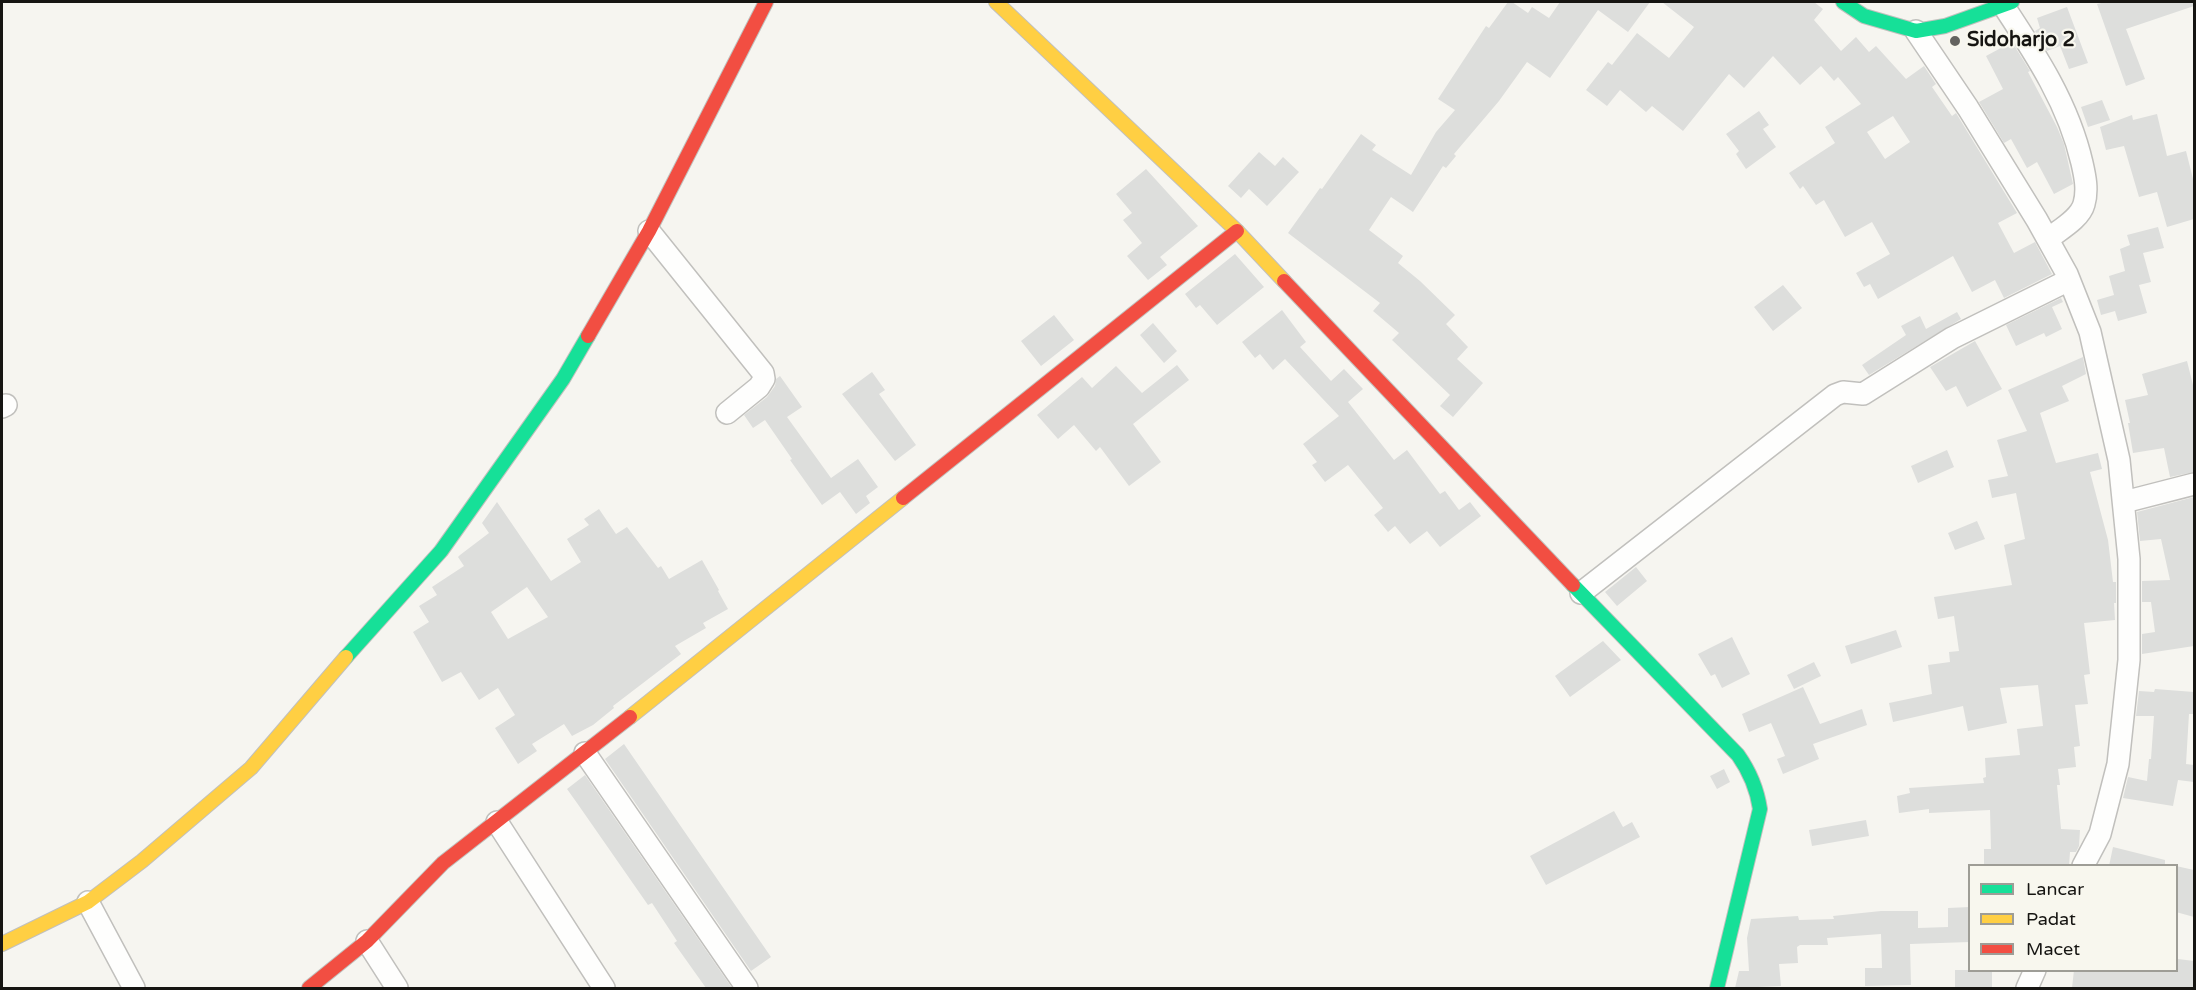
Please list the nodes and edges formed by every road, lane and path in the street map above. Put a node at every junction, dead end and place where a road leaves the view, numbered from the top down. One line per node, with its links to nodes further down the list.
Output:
1 (766, 2): 6 (street)
2 (996, 2): 7 (street)
3 (1843, 2): 5 (street)
4 (2005, 2): 5 (street); 8 (street)
5 (1916, 31): 8 (street)
6 (649, 231): 10 (street); 17 (street)
7 (1237, 231): 13 (street); 14 (street)
8 (2048, 238): 9 (street)
9 (2069, 280): 12 (street); 13 (street)
10 (727, 412)
11 (2194, 484): 12 (street)
12 (2124, 502): 16 (street)
13 (1581, 593): 26 (street)
14 (585, 753): 15 (street); 25 (street)
15 (496, 822): 18 (street); 24 (street)
16 (2083, 864)
17 (88, 902): 19 (street); 22 (street)
18 (368, 942): 21 (street); 23 (street)
19 (2, 944)
20 (2035, 972): 27 (street)
21 (313, 987)
22 (134, 988)
23 (397, 988)
24 (604, 988)
25 (747, 988)
26 (1717, 988)
27 (2027, 988)

